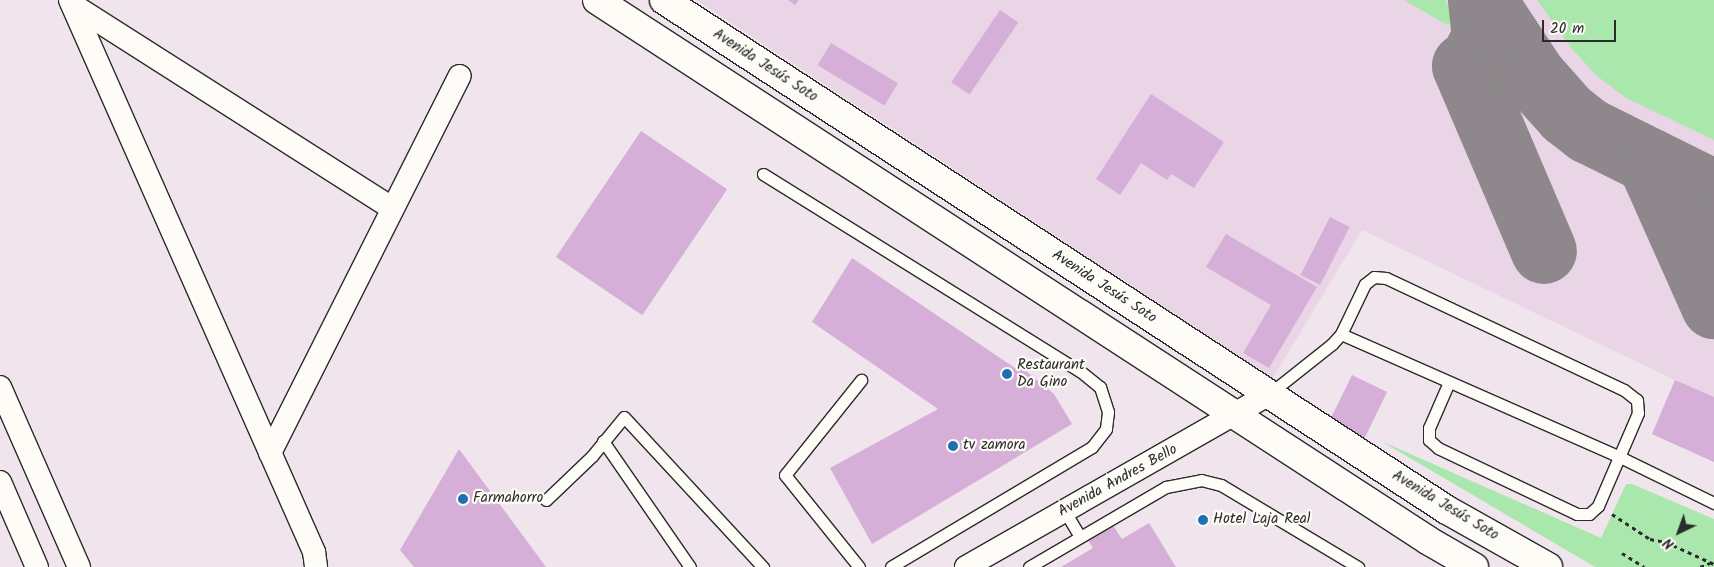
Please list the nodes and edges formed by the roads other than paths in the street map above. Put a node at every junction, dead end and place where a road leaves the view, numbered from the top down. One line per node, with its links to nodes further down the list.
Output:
1 (597, 0): 12 (main road)
2 (664, 0): 11 (main road, Avenida Jesús Soto)
3 (71, 3): 6 (street); 14 (street)
4 (460, 76): 6 (street)
5 (763, 174): 27 (lane)
6 (393, 208): 14 (street)
7 (1341, 334): 9 (lane); 11 (lane); 15 (lane)
8 (861, 380): 26 (lane)
9 (1449, 382): 15 (lane); 15 (lane)
10 (0, 387): 22 (street)
11 (1269, 394): 12 (street, Avenida Andres Bello); 32 (main road, Avenida Jesús Soto)
12 (1234, 415): 19 (street, Avenida Andres Bello); 31 (main road)
13 (603, 441): 17 (lane); 24 (lane); 25 (lane)
14 (270, 453): 23 (street)
15 (1620, 457): 18 (lane)
16 (0, 482): 21 (street)
17 (546, 500)
18 (1714, 503)
19 (1064, 510): 20 (lane); 28 (street, Avenida Andres Bello)
20 (1080, 537): 29 (lane); 30 (lane)
21 (37, 567)
22 (80, 567)
23 (316, 567)
24 (690, 567)
25 (762, 567)
26 (859, 567)
27 (891, 567)
28 (966, 567)
29 (1029, 567)
30 (1358, 567)
31 (1474, 567)
32 (1548, 567)

